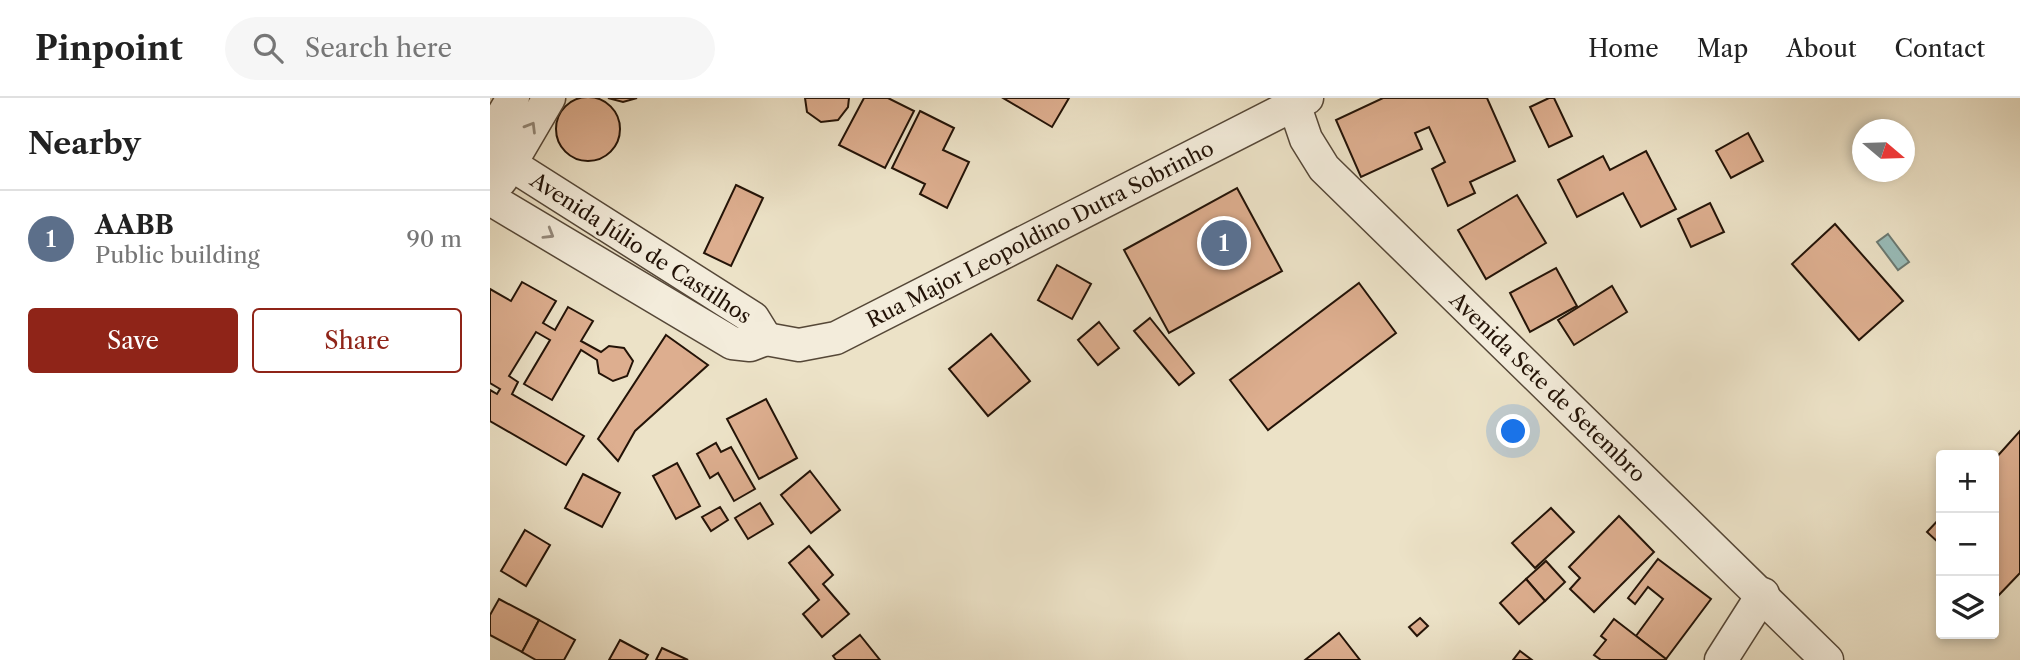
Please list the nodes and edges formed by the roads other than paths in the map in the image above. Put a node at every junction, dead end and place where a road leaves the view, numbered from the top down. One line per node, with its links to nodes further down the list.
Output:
1 (513, 98): 4 (street)
2 (549, 98): 5 (street, one-way to 2)
3 (1297, 101): 7 (street, Rua Major Leopoldino Dutra Sobrinho); 8 (street, Avenida Sete de Setembro)
4 (490, 137)
5 (500, 157): 6 (street); 7 (street, Avenida Júlio de Castilhos)
6 (490, 200): 7 (street, Avenida Júlio de Castilhos, one-way to 7)
7 (766, 339)
8 (1763, 594): 9 (street); 10 (street, Avenida Sete de Setembro)
9 (1721, 660)
10 (1827, 660)

